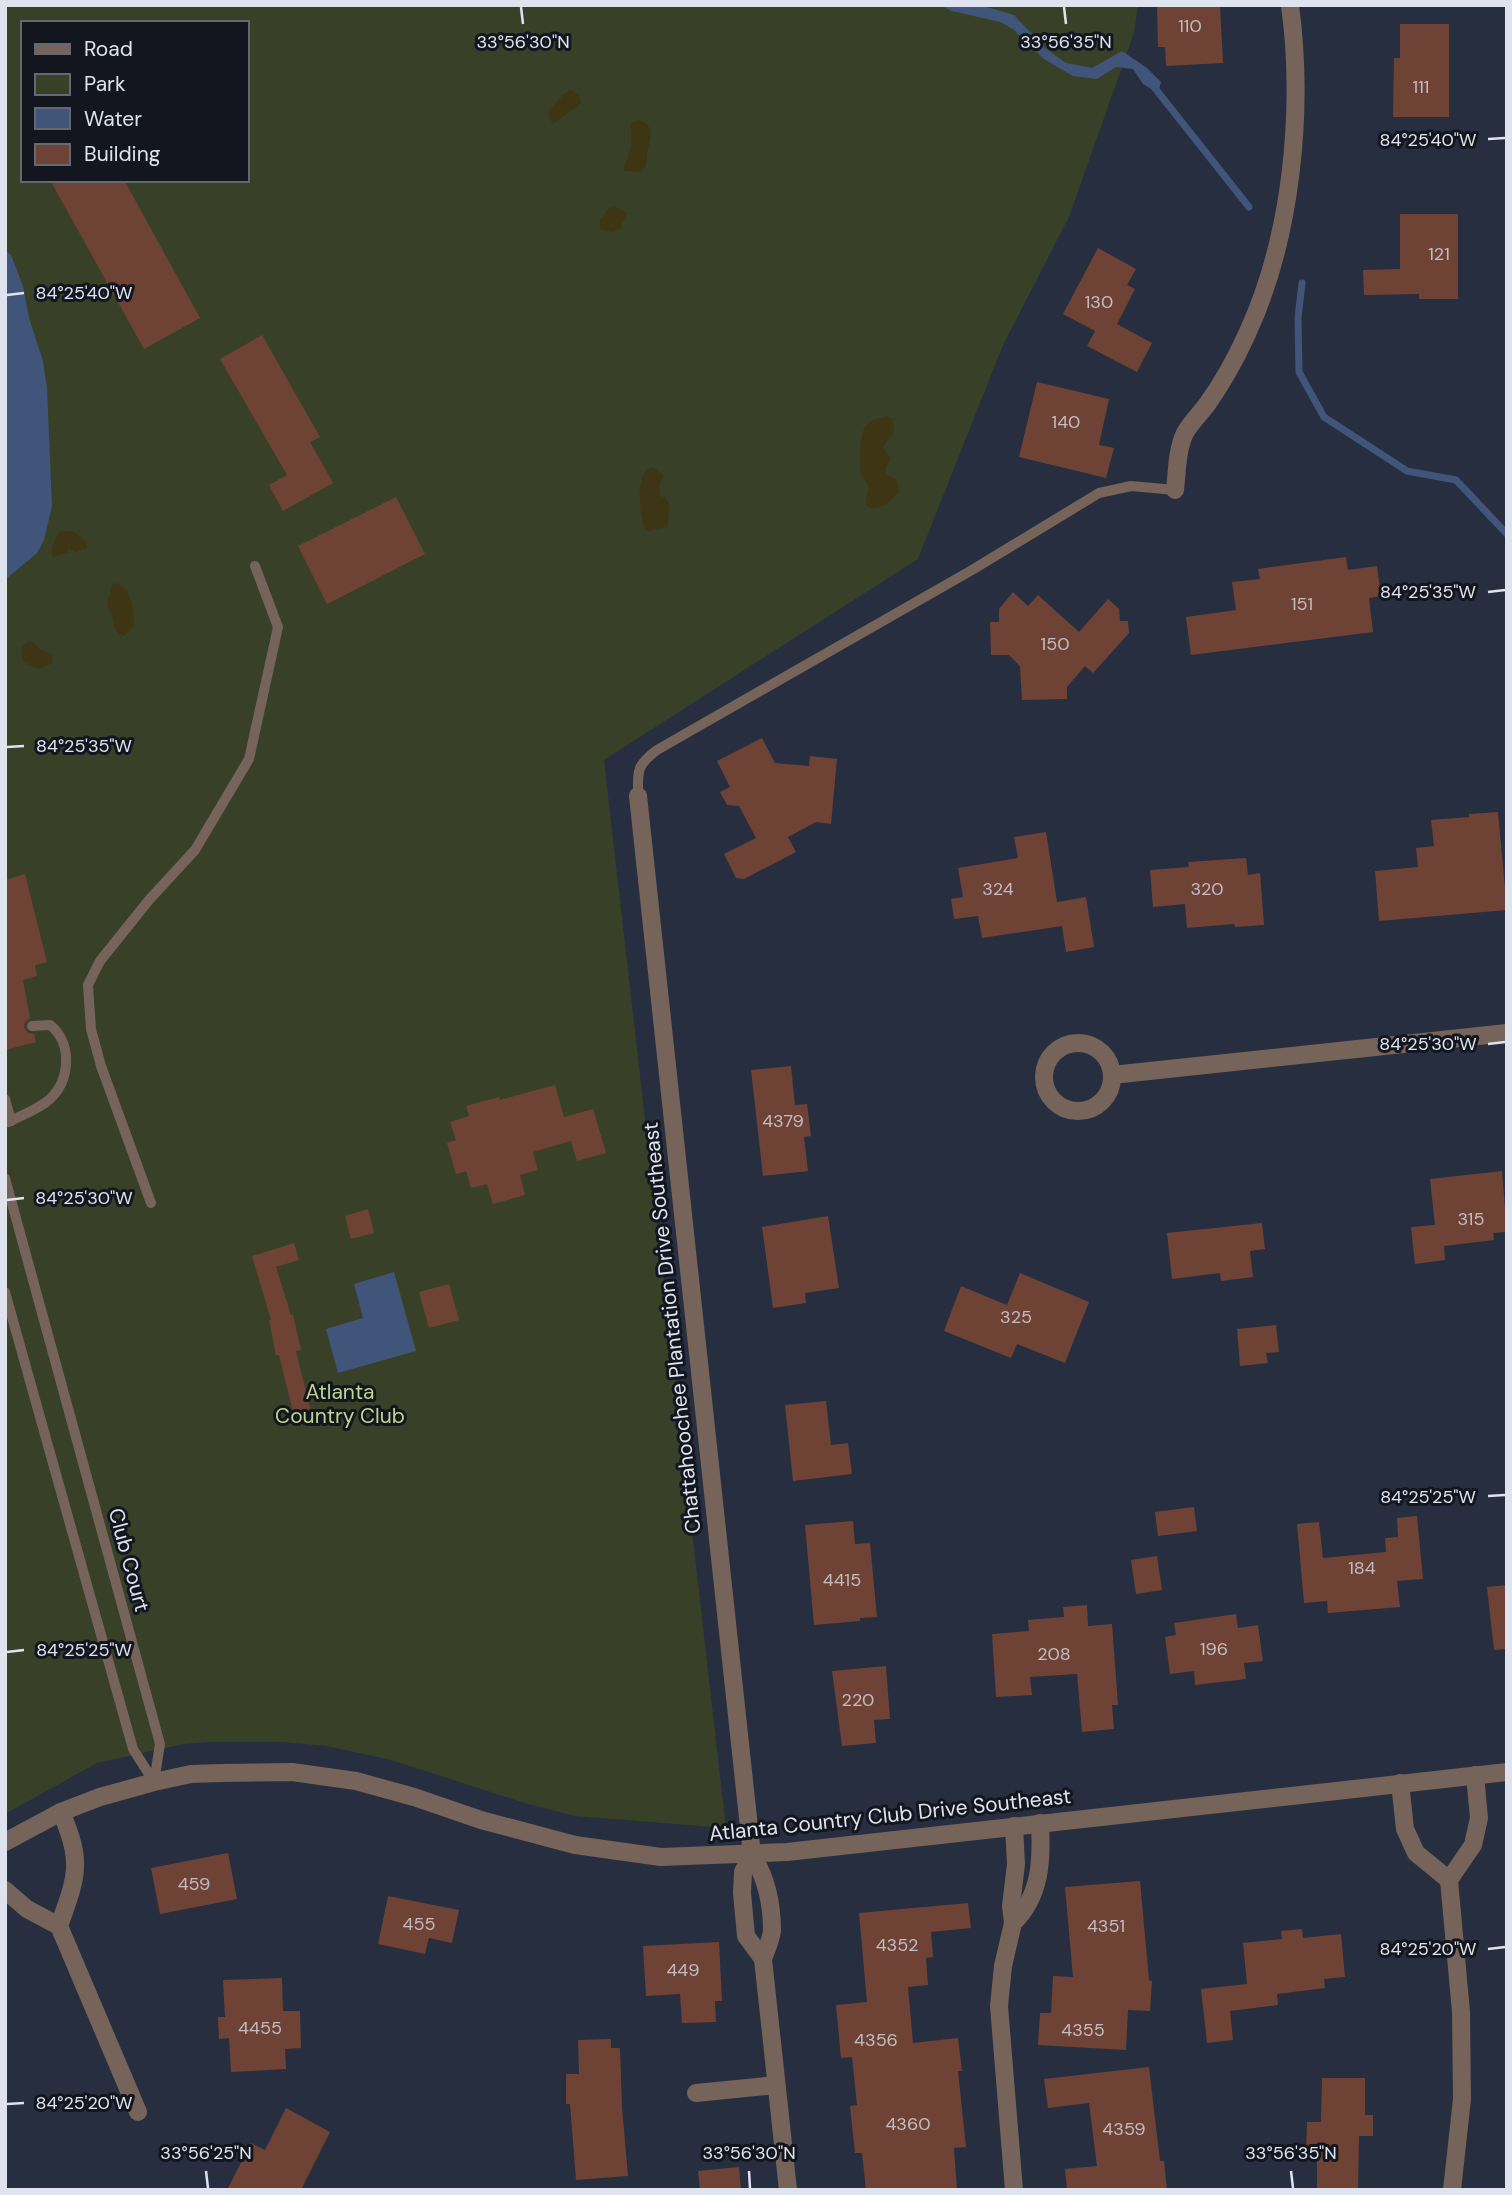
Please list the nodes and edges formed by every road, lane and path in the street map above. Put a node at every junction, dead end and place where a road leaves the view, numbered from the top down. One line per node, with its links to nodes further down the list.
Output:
1 (1290, 5): 2 (street)
2 (1175, 490): 4 (lane)
3 (254, 566): 11 (lane)
4 (638, 796): 21 (street, Chattahoochee Plantation Drive Southeast)
5 (32, 1027): 9 (lane)
6 (1507, 1033): 7 (street)
7 (1112, 1074)
8 (5, 1099): 9 (lane)
9 (8, 1122)
10 (5, 1178): 15 (lane, Club Court)
11 (151, 1203)
12 (5, 1292): 15 (lane)
13 (1507, 1772): 14 (street, Atlanta Country Club Drive Southeast)
14 (1475, 1775): 16 (street, Atlanta Country Club Drive Southeast); 22 (street)
15 (154, 1782): 17 (street, Atlanta Country Club Drive Southeast); 21 (street, Atlanta Country Club Drive Southeast)
16 (1400, 1783): 18 (street, Atlanta Country Club Drive Southeast); 22 (street)
17 (61, 1812): 20 (street, Atlanta Country Club Drive Southeast); 25 (street)
18 (1040, 1823): 19 (street, Atlanta Country Club Drive Southeast); 24 (street)
19 (1014, 1826): 21 (street, Atlanta Country Club Drive Southeast); 24 (street)
20 (5, 1842)
21 (752, 1855): 26 (street, Chattahoochee Plantation Drive Southeast); 26 (street, Chattahoochee Plantation Drive Southeast)
22 (1449, 1880): 32 (street)
23 (5, 1890): 25 (street)
24 (1013, 1923): 31 (street)
25 (60, 1926): 29 (street)
26 (763, 1959): 27 (street, Chattahoochee Plantation Drive Southeast)
27 (776, 2085): 28 (street); 30 (street, Chattahoochee Plantation Drive Southeast)
28 (696, 2093)
29 (138, 2112)
30 (788, 2190)
31 (1014, 2190)
32 (1452, 2190)

